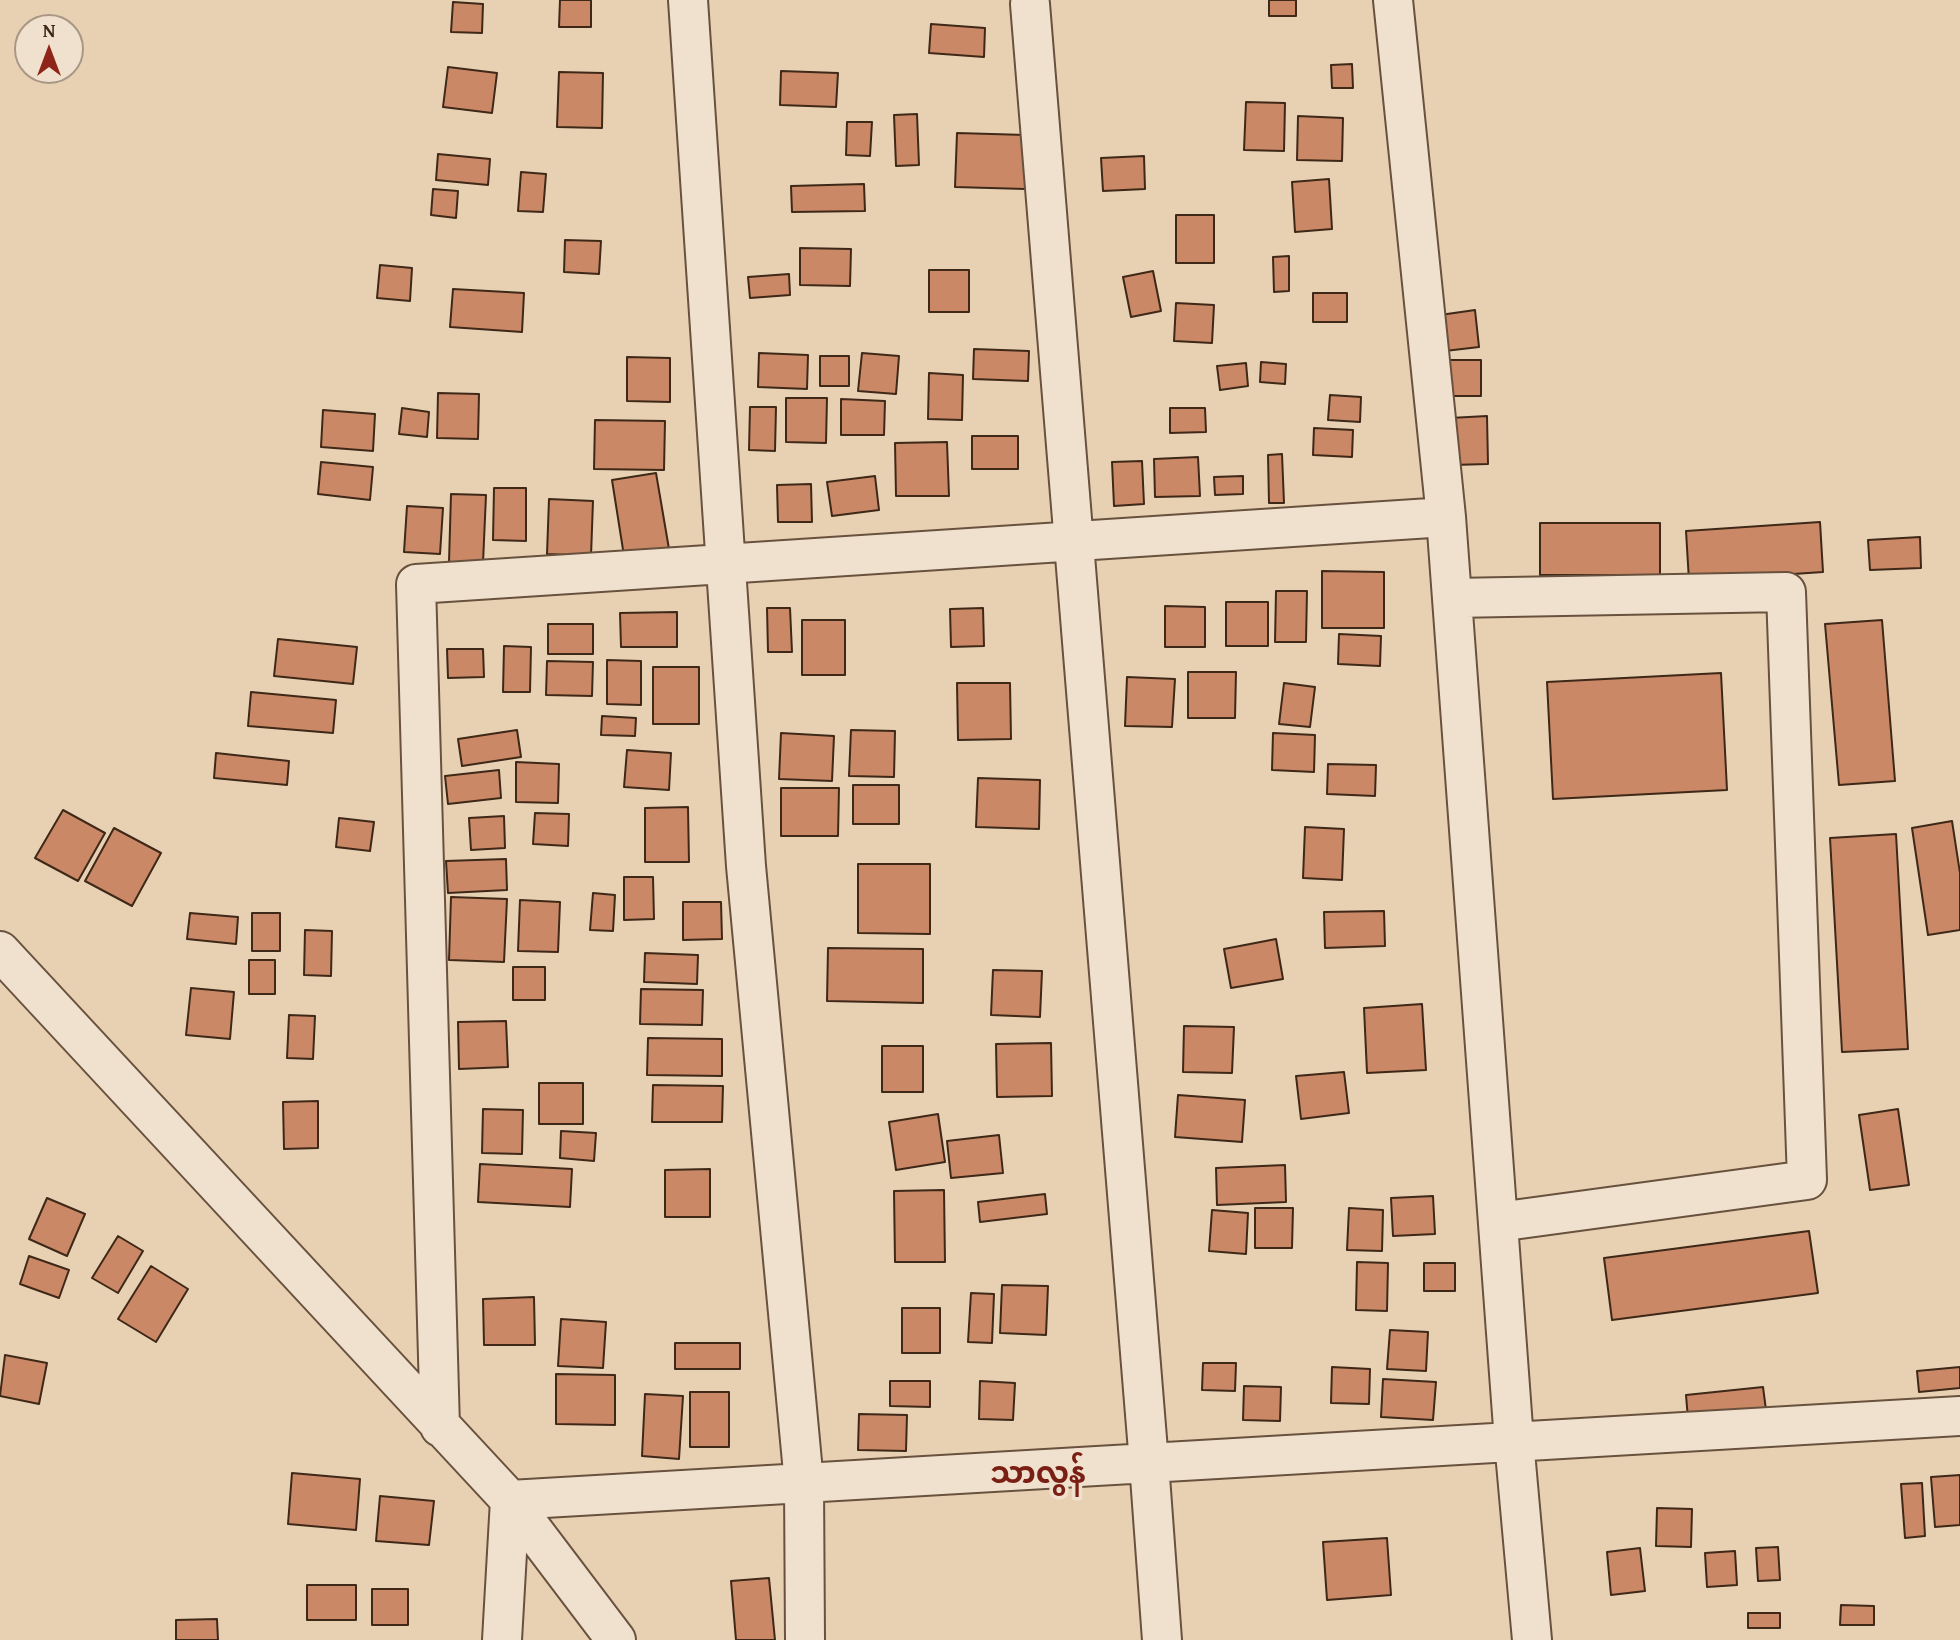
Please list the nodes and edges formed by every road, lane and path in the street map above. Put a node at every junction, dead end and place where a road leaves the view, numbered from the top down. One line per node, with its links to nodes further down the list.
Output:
1 (688, 0): 6 (street)
2 (1393, 0): 4 (street)
3 (1030, 4): 5 (street)
4 (1446, 517): 5 (street); 7 (street)
5 (1073, 542): 6 (street); 13 (street)
6 (725, 563): 11 (street); 14 (street)
7 (1452, 598): 9 (street); 9 (street)
8 (0, 951): 11 (street)
9 (1498, 1222): 12 (street)
10 (1960, 1416): 12 (street)
11 (440, 1427): 15 (street)
12 (1514, 1441): 13 (street); 20 (street)
13 (1149, 1462): 14 (street); 19 (street)
14 (804, 1483): 15 (street); 18 (street)
15 (510, 1500): 16 (street); 17 (street)
16 (502, 1640)
17 (616, 1640)
18 (805, 1640)
19 (1162, 1640)
20 (1532, 1640)

